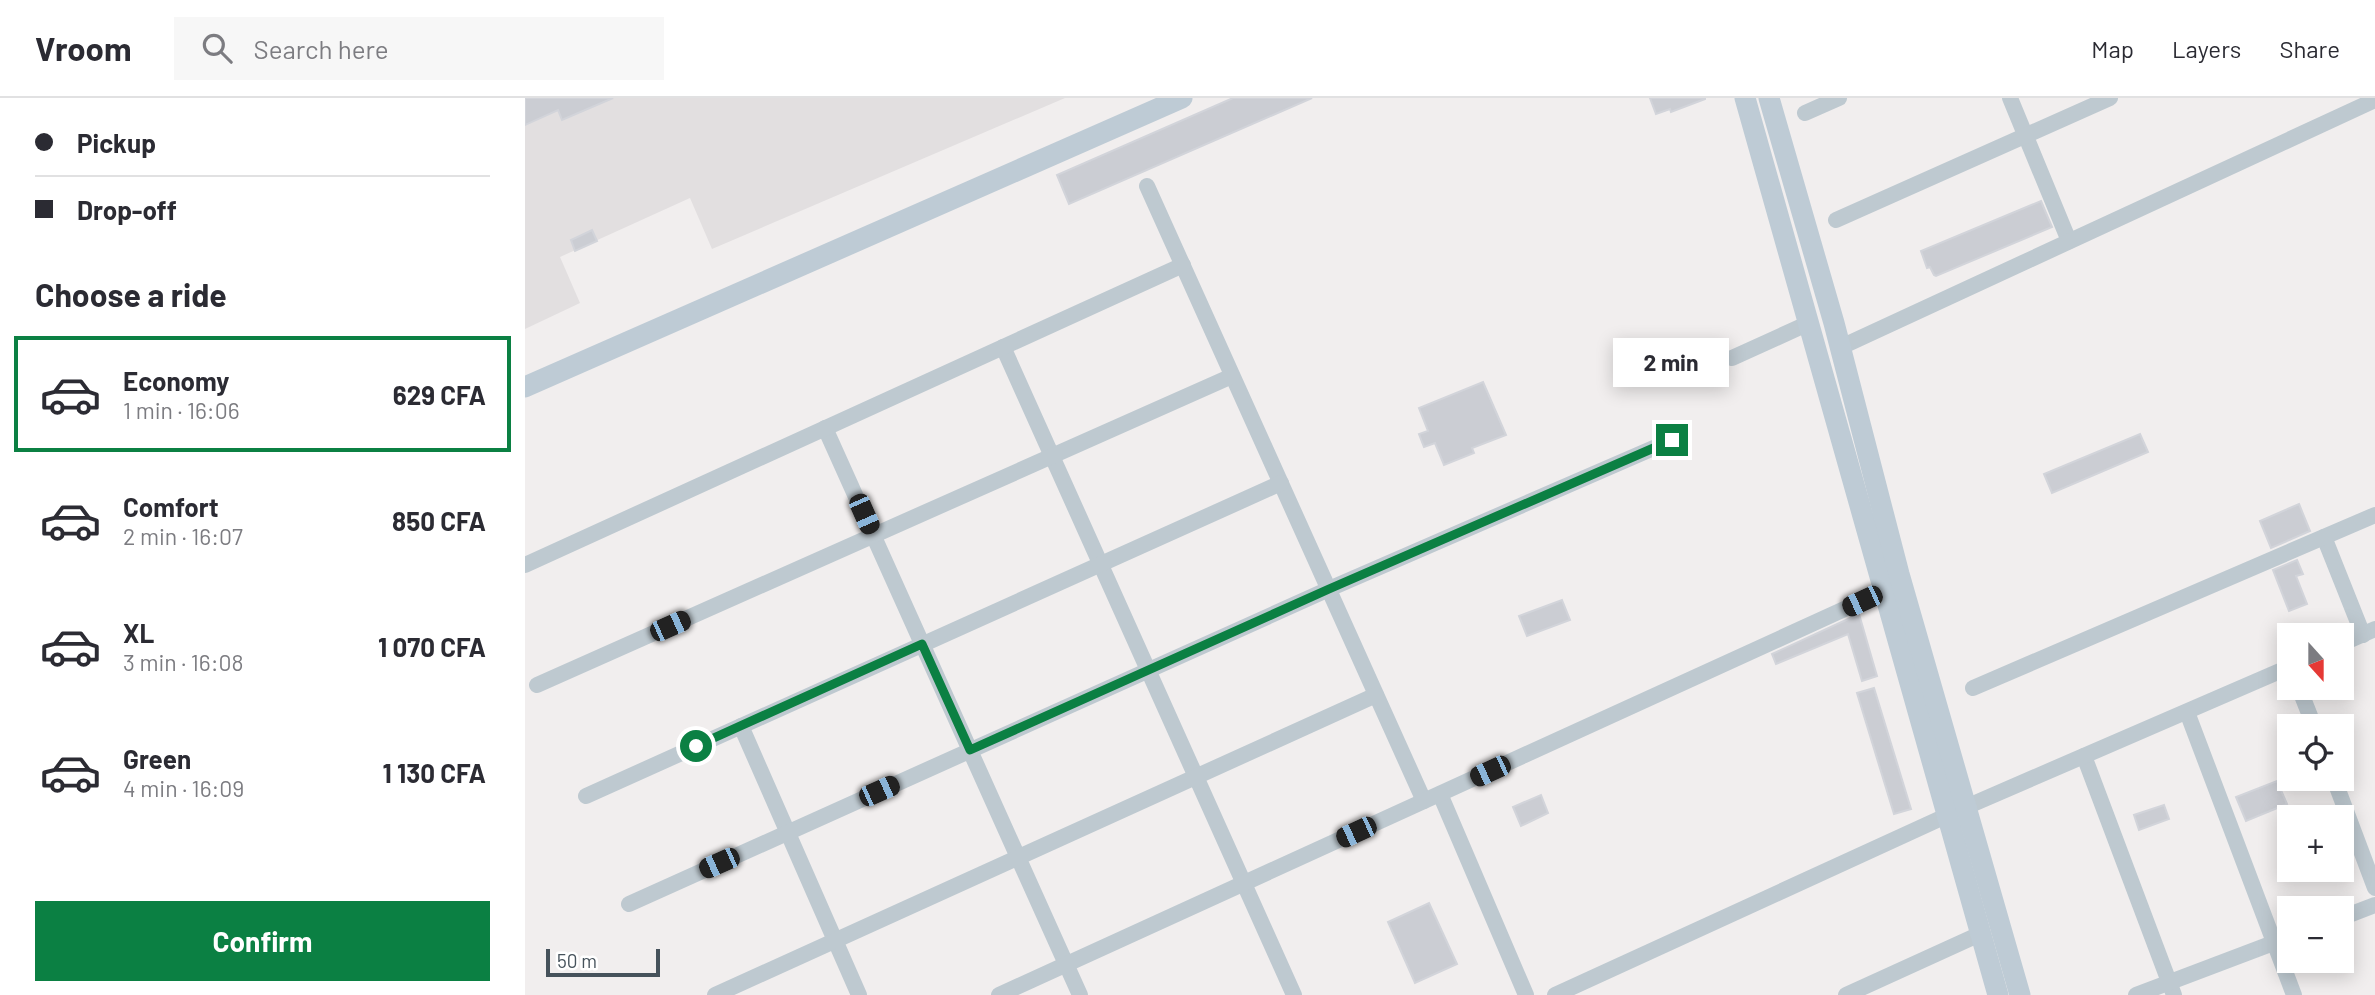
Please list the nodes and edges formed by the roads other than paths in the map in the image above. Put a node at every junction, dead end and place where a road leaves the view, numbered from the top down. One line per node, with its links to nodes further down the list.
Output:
1 (1182, 98): 19 (main road)
2 (1745, 98): 14 (main road)
3 (1769, 98): 15 (main road)
4 (1839, 98): 8 (street)
5 (2010, 98): 9 (street)
6 (2110, 98): 9 (street)
7 (2375, 100): 12 (street)
8 (1805, 113)
9 (2026, 136): 11 (street); 12 (street)
10 (1147, 186): 13 (street)
11 (1836, 220)
12 (2069, 241): 15 (street)
13 (1183, 265): 16 (street); 18 (street)
14 (1809, 323): 17 (street); 47 (main road)
15 (1841, 346): 47 (main road)
16 (1003, 347): 20 (street); 22 (street)
17 (1732, 358)
18 (1232, 376): 22 (street); 23 (street)
19 (525, 387)
20 (825, 428): 25 (street); 28 (street)
21 (1672, 440): 29 (street)
22 (1052, 456): 25 (street); 27 (street)
23 (1281, 483): 27 (street); 29 (street)
24 (2375, 515): 26 (street)
25 (873, 536): 32 (street); 35 (street)
26 (2324, 537): 31 (street); 36 (street)
27 (1100, 564): 32 (street); 33 (street)
28 (525, 565)
29 (1329, 589): 33 (street); 37 (street)
30 (1862, 601): 44 (street)
31 (2369, 632)
32 (922, 644): 39 (street); 40 (street)
33 (1148, 670): 40 (street); 42 (street)
34 (2277, 672): 38 (street)
35 (537, 685)
36 (1973, 688)
37 (1376, 695): 42 (street); 46 (street)
38 (2187, 712): 41 (street); 55 (street)
39 (741, 726): 45 (street); 48 (street)
40 (970, 750): 48 (street); 49 (street)
41 (2084, 756): 47 (street); 61 (street)
42 (1196, 777): 49 (street); 50 (street)
43 (2339, 791): 51 (street)
44 (1440, 794): 46 (street); 67 (street)
45 (586, 796)
46 (1424, 801): 50 (street)
47 (1957, 811): 56 (main road); 68 (street); 71 (main road)
48 (787, 832): 52 (street); 57 (street)
49 (1018, 858): 57 (street); 59 (street)
50 (1244, 884): 59 (street); 62 (street)
51 (2375, 888)
52 (629, 904)
53 (2375, 905): 54 (street)
54 (2354, 913)
55 (2277, 928)
56 (1980, 934): 69 (street); 70 (main road)
57 (835, 941): 63 (street); 64 (street)
58 (2277, 942): 61 (street)
59 (1066, 965): 65 (street); 66 (street)
60 (2289, 973): 73 (street)
61 (2172, 989): 72 (street)
62 (1290, 994)
63 (715, 995)
64 (859, 995)
65 (999, 995)
66 (1080, 995)
67 (1526, 995)
68 (1555, 995)
69 (1846, 995)
70 (1998, 995)
71 (2020, 995)
72 (2137, 995)
73 (2294, 995)

